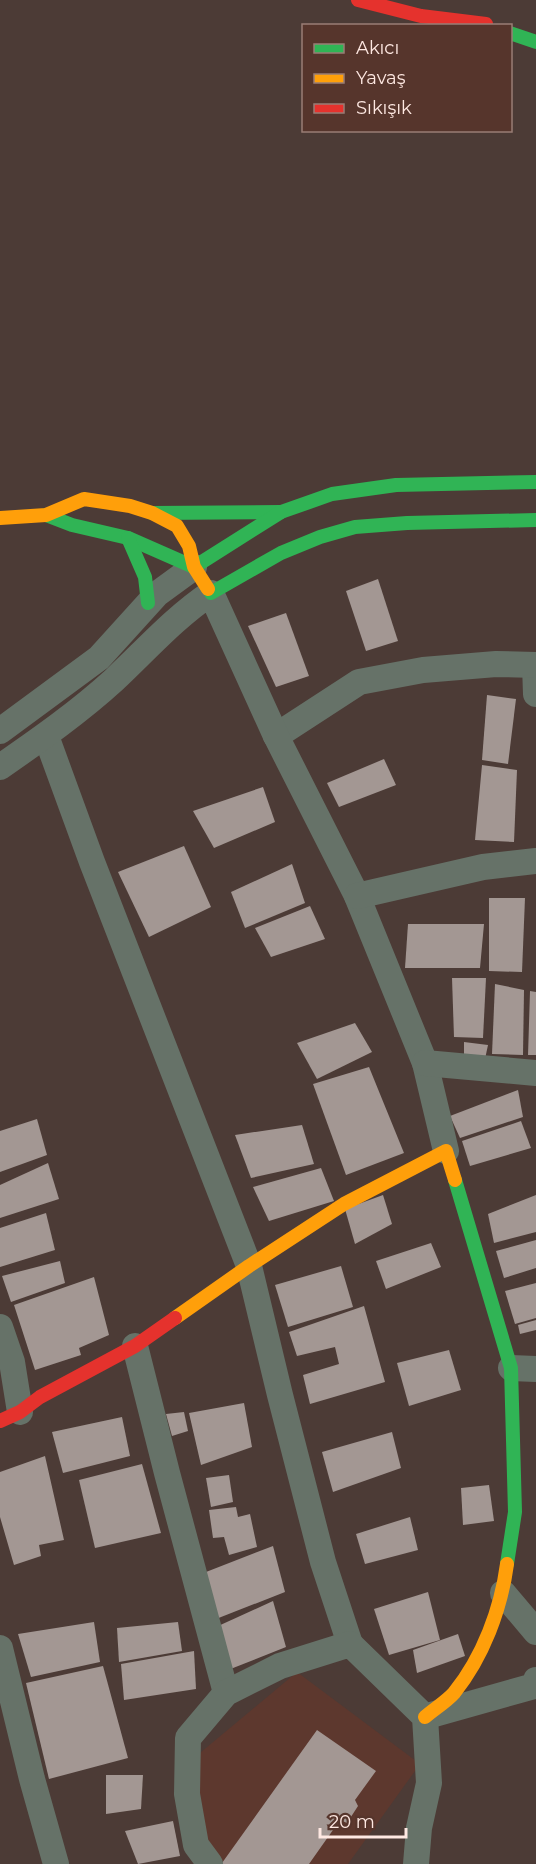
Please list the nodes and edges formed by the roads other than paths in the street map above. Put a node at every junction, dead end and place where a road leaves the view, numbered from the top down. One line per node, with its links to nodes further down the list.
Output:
1 (358, 0): 3 (main road)
2 (443, 3): 4 (main road)
3 (478, 24)
4 (486, 24)
5 (512, 34): 6 (main road)
6 (536, 42)
7 (536, 482): 8 (main road)
8 (281, 512): 9 (main road); 14 (main road)
9 (152, 513): 10 (main road); 14 (main road)
10 (46, 515): 11 (main road); 13 (main road)
11 (0, 518)
12 (536, 520): 15 (main road)
13 (129, 538): 14 (main road); 16 (main road)
14 (194, 567): 15 (main road); 16 (street)
15 (211, 593): 20 (street); 21 (street)
16 (148, 603): 19 (street)
17 (535, 665): 18 (street); 21 (street)
18 (536, 694)
19 (0, 731)
20 (46, 736): 22 (street); 28 (street)
21 (276, 736): 24 (street)
22 (0, 767)
23 (536, 861): 24 (street)
24 (357, 896): 25 (street)
25 (425, 1063): 26 (street); 27 (street)
26 (536, 1073)
27 (446, 1151): 28 (main road); 31 (main road)
28 (249, 1266): 30 (main road); 35 (street)
29 (0, 1327): 32 (street)
30 (135, 1346): 32 (main road); 38 (street)
31 (524, 1369): 33 (main road)
32 (10, 1416)
33 (503, 1593): 34 (street); 39 (main road)
34 (536, 1632)
35 (350, 1644): 38 (street); 39 (street)
36 (0, 1648): 40 (street)
37 (536, 1680): 39 (street)
38 (226, 1693): 41 (street)
39 (425, 1717): 42 (street)
40 (56, 1864)
41 (210, 1864)
42 (416, 1864)

